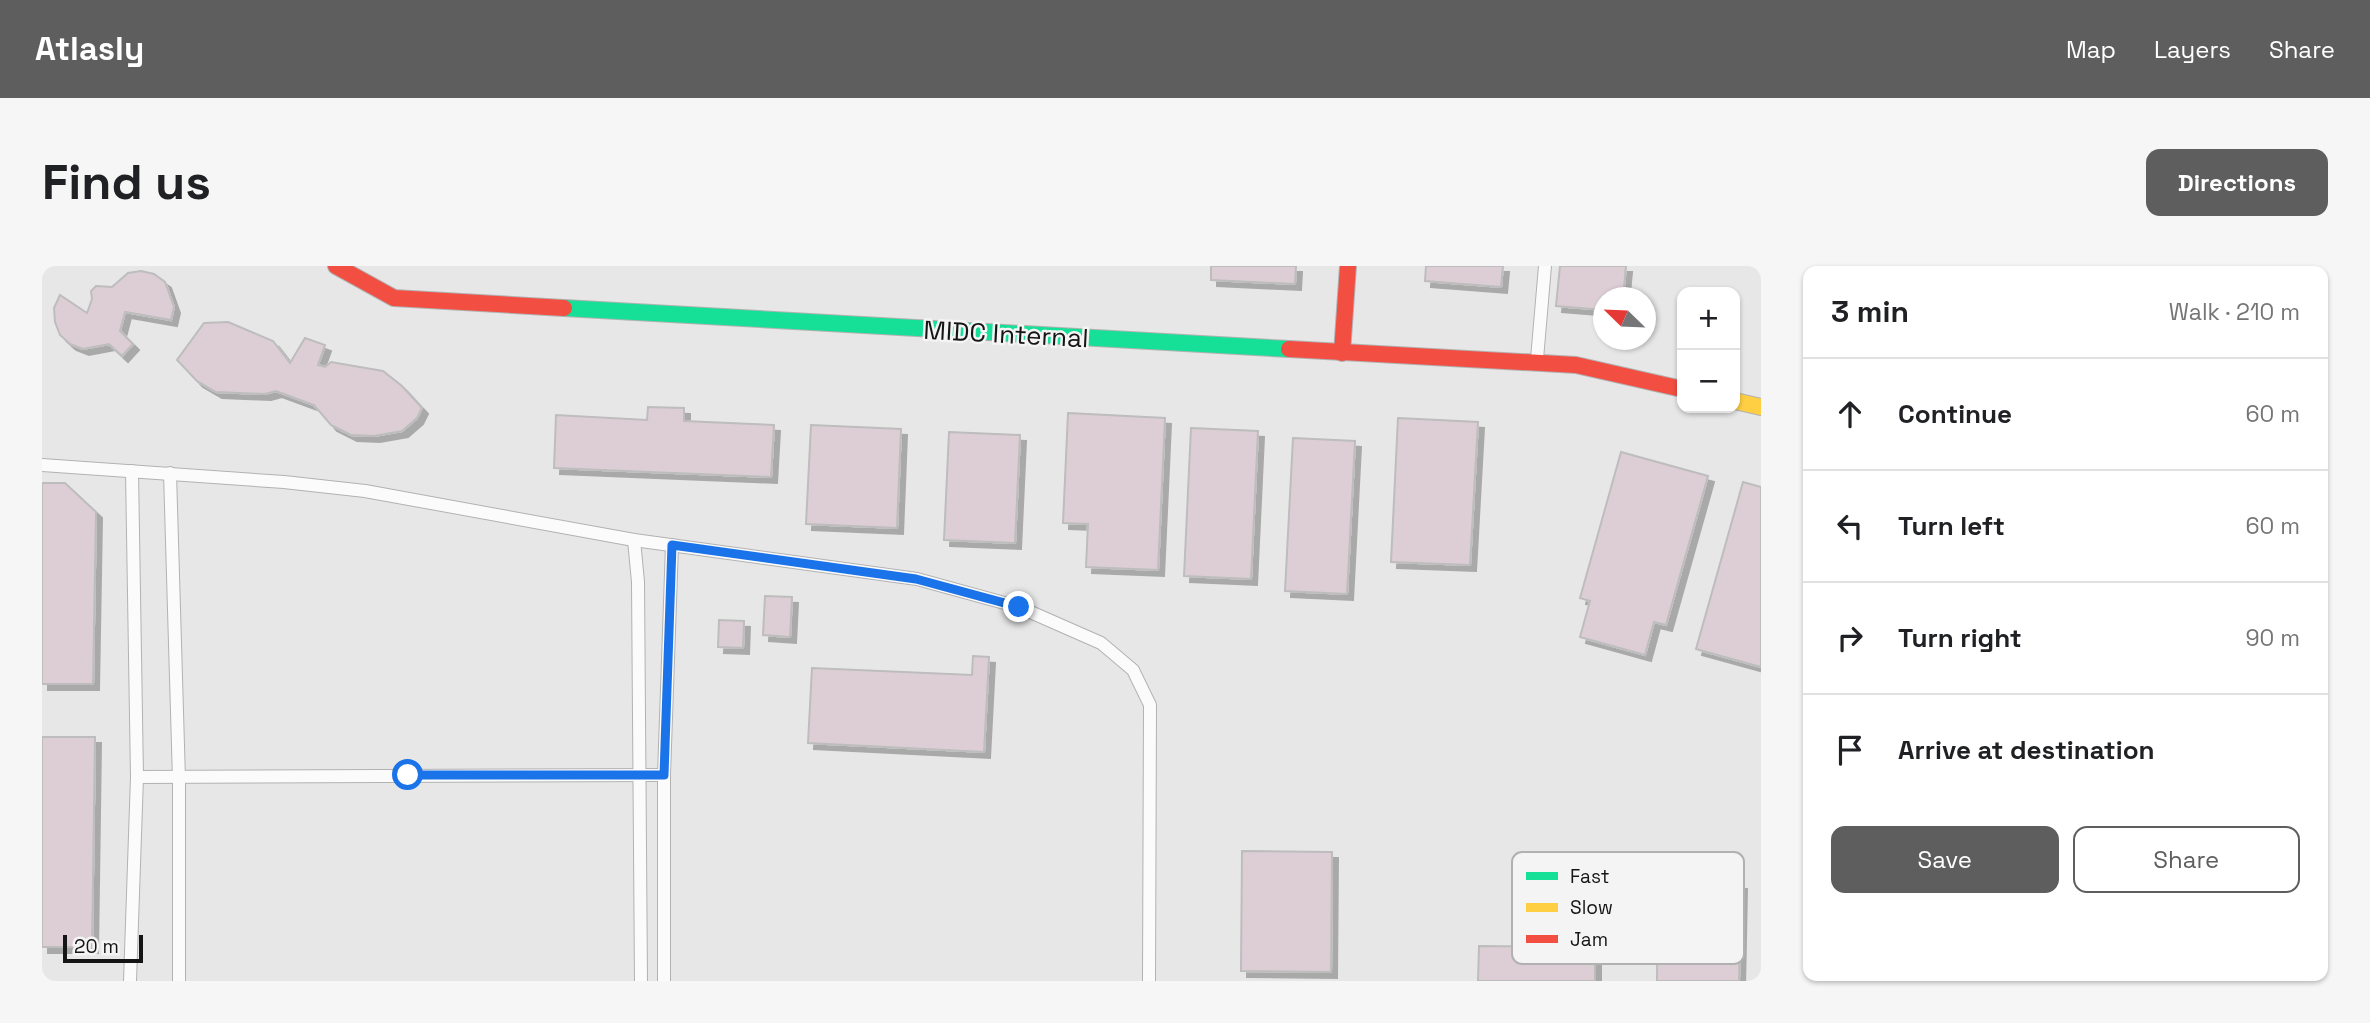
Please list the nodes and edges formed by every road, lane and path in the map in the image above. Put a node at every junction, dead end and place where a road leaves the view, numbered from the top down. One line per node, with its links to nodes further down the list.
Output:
1 (337, 266): 4 (street, MIDC Internal)
2 (1348, 266): 4 (street)
3 (1545, 266): 5 (lane)
4 (1342, 353): 5 (street, MIDC Internal)
5 (1536, 363): 6 (street, MIDC Internal)
6 (1677, 388)
7 (1740, 402): 8 (street)
8 (1761, 407)
9 (42, 465): 10 (lane)
10 (132, 471): 11 (lane); 16 (lane)
11 (170, 474): 12 (lane); 17 (lane)
12 (634, 540): 13 (lane); 14 (lane)
13 (672, 545): 15 (lane); 22 (lane)
14 (639, 774): 15 (lane); 17 (lane); 20 (lane)
15 (664, 775): 21 (lane)
16 (137, 777): 17 (lane); 18 (lane)
17 (179, 779): 19 (lane)
18 (130, 981)
19 (179, 981)
20 (641, 981)
21 (664, 981)
22 (1149, 981)

